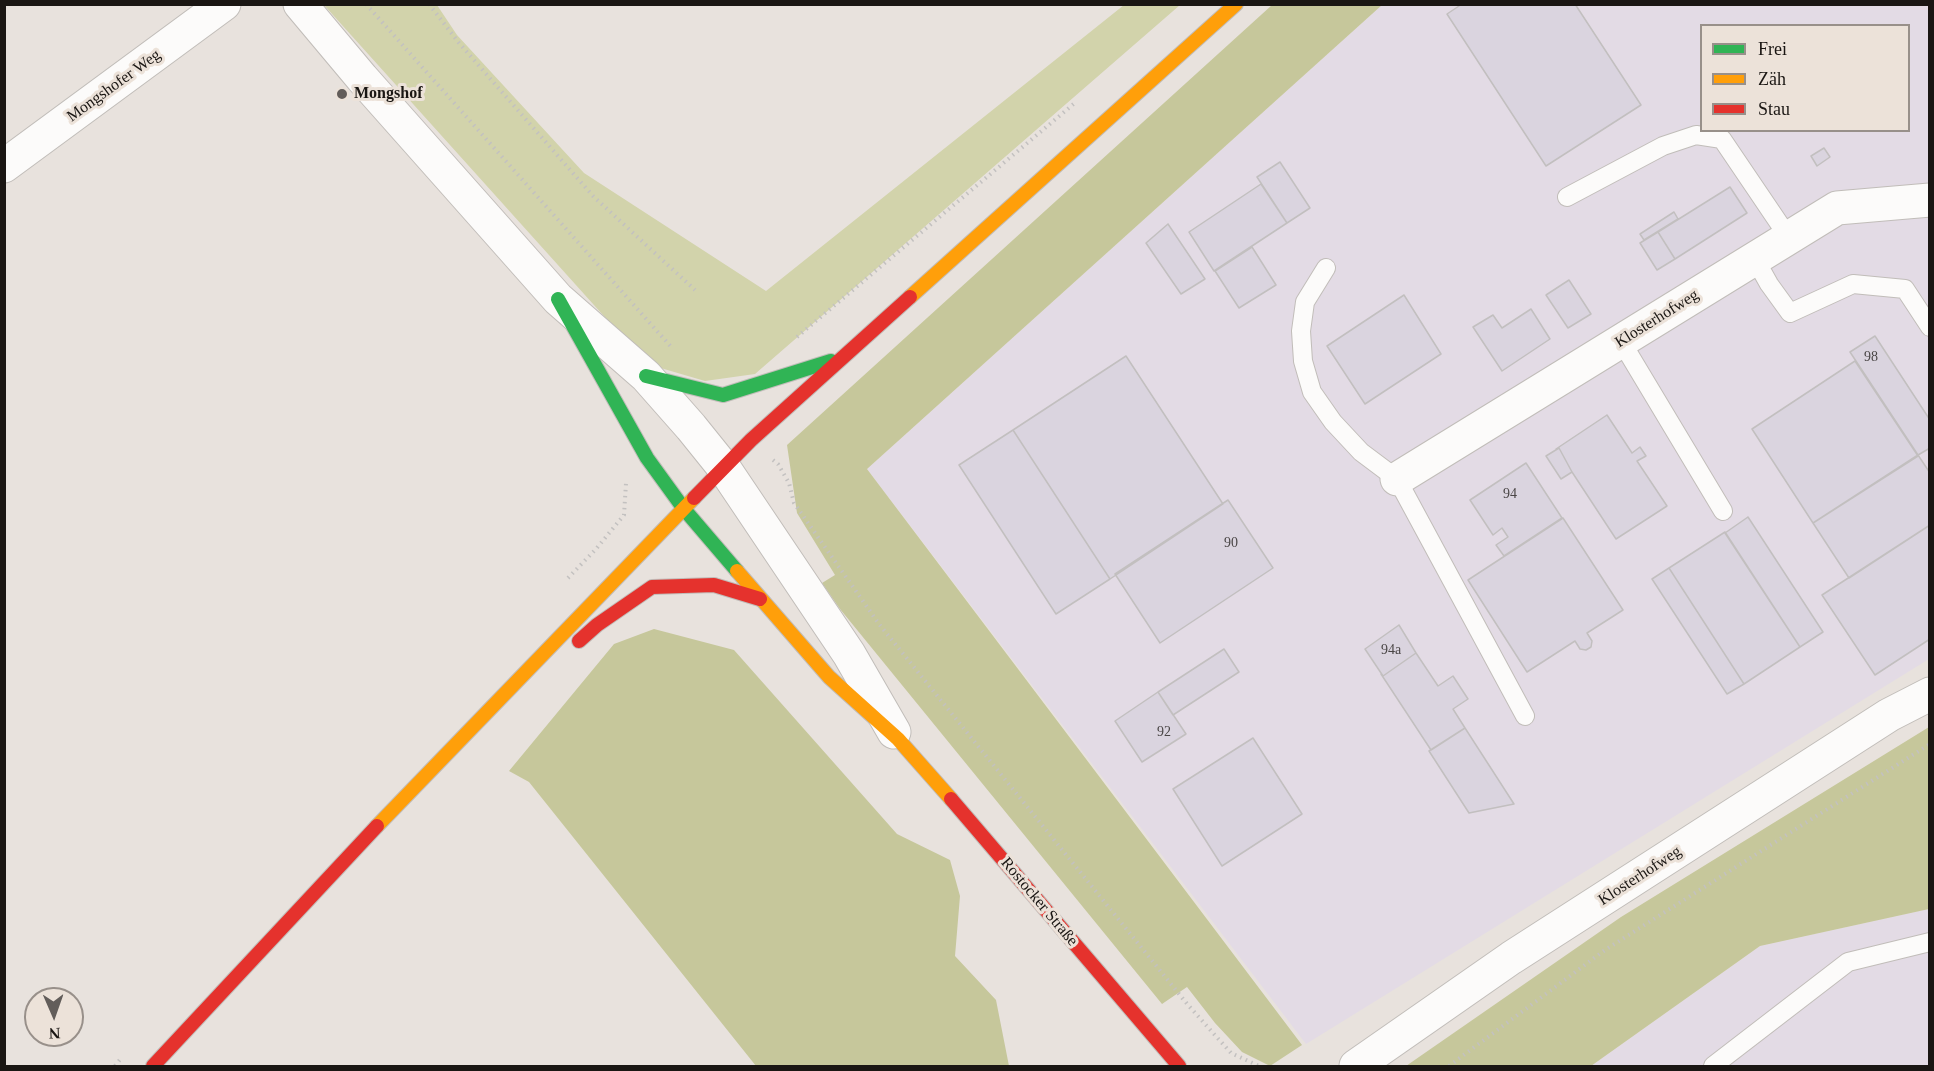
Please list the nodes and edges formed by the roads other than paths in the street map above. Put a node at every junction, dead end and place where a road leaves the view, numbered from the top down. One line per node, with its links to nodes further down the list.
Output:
1 (224, 4): 4 (street, Mongshofer Weg)
2 (300, 4): 10 (street, Rostocker Straße)
3 (1236, 4): 13 (main road)
4 (4, 166)
5 (1567, 196): 7 (lane)
6 (1929, 200): 7 (street, Klosterhofweg)
7 (1789, 238): 8 (street, Klosterhofweg)
8 (1755, 259): 11 (lane); 12 (street, Klosterhofweg)
9 (1326, 268): 16 (lane)
10 (558, 299): 14 (street, Rostocker Straße); 17 (main road, Rostocker Straße)
11 (1929, 327)
12 (1621, 341): 16 (street, Klosterhofweg); 18 (lane)
13 (841, 357): 14 (main road); 15 (main road)
14 (646, 376): 15 (street, Rostocker Straße)
15 (724, 468): 17 (main road); 22 (street, Rostocker Straße)
16 (1397, 479): 21 (lane)
17 (684, 509): 19 (main road, Rostocker Straße); 23 (main road)
18 (1724, 512)
19 (760, 599): 22 (main road, Rostocker Straße); 23 (main road)
20 (1929, 694): 27 (street, Klosterhofweg)
21 (1525, 716)
22 (898, 739): 26 (main road, Rostocker Straße)
23 (434, 765): 25 (main road)
24 (1929, 942): 28 (lane)
25 (153, 1066)
26 (1179, 1066)
27 (1356, 1066)
28 (1713, 1066)

